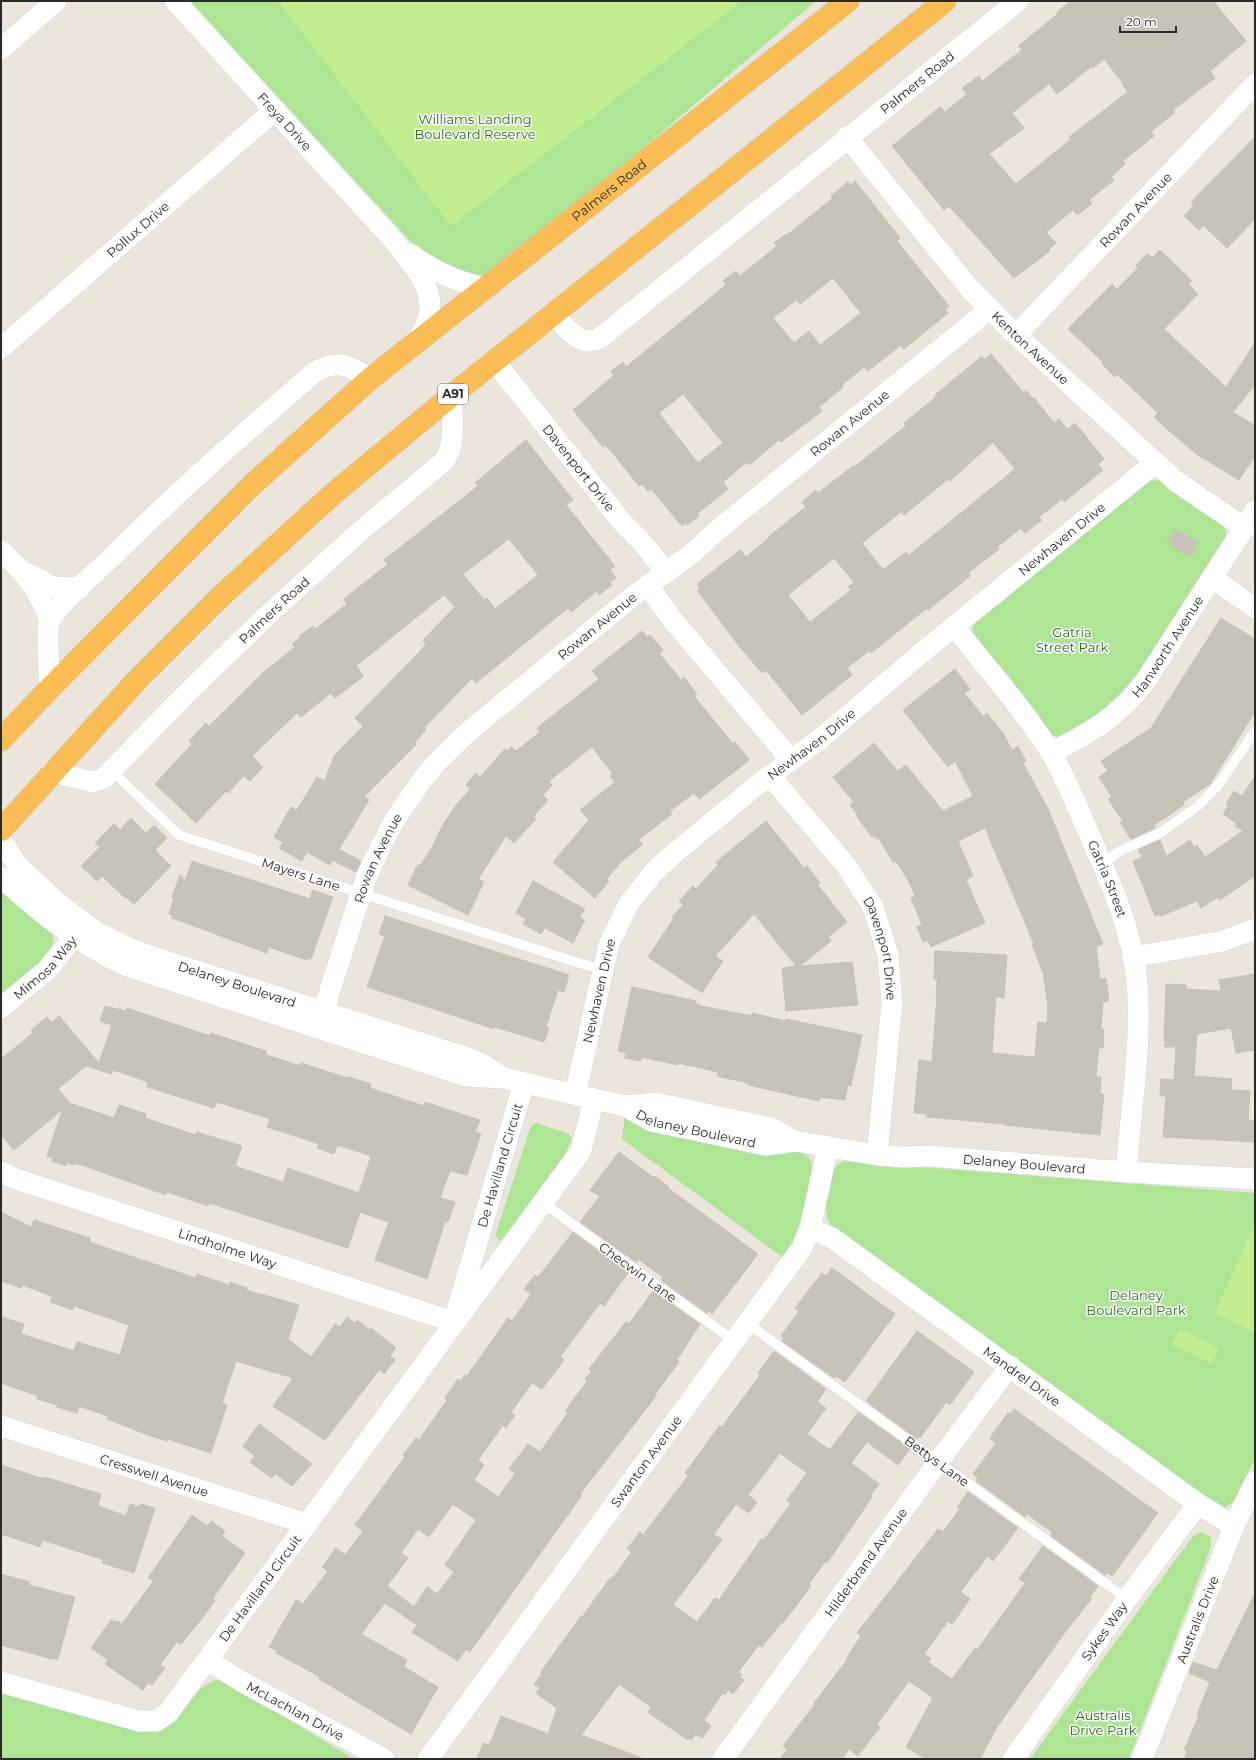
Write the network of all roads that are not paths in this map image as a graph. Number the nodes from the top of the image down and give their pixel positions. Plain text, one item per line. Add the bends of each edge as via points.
1 (56, 1) edge
2 (175, 1) edge
3 (848, 1) edge
4 (945, 1) edge
5 (1018, 1) edge
6 (1, 49) edge
7 (1255, 84) edge
8 (275, 110) junction
9 (847, 137) junction
10 (394, 241) junction
11 (485, 288) junction
12 (990, 309) junction
13 (553, 314) junction
14 (1016, 335) junction
15 (418, 342) junction
16 (1, 348) edge
17 (495, 362) junction
18 (370, 379) junction
19 (451, 396) junction
20 (1155, 463) junction
21 (1250, 519) edge
22 (1, 551) edge
23 (21, 570) junction
24 (666, 572) junction
25 (1212, 578) junction
26 (648, 585) junction
27 (80, 588) junction
28 (1255, 608) edge
29 (50, 622) junction
30 (954, 626) junction
31 (50, 688) junction
32 (1255, 731) edge
33 (1, 740) edge
34 (1051, 753) junction
35 (791, 760) junction
36 (112, 771) junction
37 (52, 772) junction
38 (770, 776) junction
39 (1, 830) edge
40 (1, 840) edge
41 (1102, 863) junction
42 (1, 877) edge
43 (361, 893) junction
44 (1255, 929) edge
45 (79, 930) junction
46 (1133, 957) junction
47 (602, 969) junction
48 (1, 1008) edge
49 (322, 1020) junction
50 (514, 1081) junction
51 (584, 1097) junction
52 (828, 1147) junction
53 (877, 1155) junction
54 (1, 1172) edge
55 (1126, 1172) junction
56 (1255, 1179) edge
57 (543, 1203) junction
58 (810, 1228) junction
59 (475, 1248) junction
60 (502, 1259) junction
61 (454, 1322) junction
62 (747, 1323) junction
63 (733, 1340) junction
64 (1010, 1366) junction
65 (1, 1426) edge
66 (938, 1462) junction
67 (1255, 1482) edge
68 (1198, 1504) junction
69 (307, 1524) junction
70 (1234, 1526) junction
71 (1127, 1599) junction
72 (208, 1660) junction
73 (1, 1682) edge
74 (384, 1759) edge
75 (428, 1759) edge
76 (723, 1759) edge
77 (1012, 1759) edge
78 (1142, 1759) edge

1 - 6 street
2 - 8 street, Freya Drive
3 - 11 highway, Palmers Road
4 - 13 highway, A91
5 - 9 street, Palmers Road
7 - 14 street, Rowan Avenue
8 - 10 street, Freya Drive
8 - 16 street, Pollux Drive
9 - 12 street, Kenton Avenue via 970,289
9 - 13 street, Palmers Road via 600,338 593,342 582,341
10 - 11 street, Freya Drive via 429,268 466,284
10 - 15 street, Freya Drive via 418,273 427,290 429,315
11 - 15 highway, Palmers Road
12 - 14 street, Kenton Avenue
12 - 24 street, Rowan Avenue via 715,532 694,552
13 - 17 highway, A91
14 - 20 street, Kenton Avenue
15 - 18 highway, Palmers Road
17 - 19 highway, A91
17 - 24 street, Davenport Drive via 622,522
18 - 27 street via 353,368 336,364 327,365 315,372 204,468
18 - 31 highway, Palmers Road via 252,485
19 - 36 street, Palmers Road via 452,434 449,451 443,462 271,612 152,728
19 - 37 highway, A91 via 334,493 219,598 138,679
20 - 21 street, Kenton Avenue via 1195,495
20 - 30 street, Newhaven Drive
21 - 25 street, Hanworth Avenue
22 - 23 street
23 - 27 street via 54,587
23 - 29 street via 36,589
24 - 26 street, Rowan Avenue
25 - 28 street
25 - 34 street, Hanworth Avenue via 1134,697 1103,724
26 - 35 street via 671,618
26 - 43 street, Rowan Avenue via 478,724 437,762 394,821 373,862
27 - 29 street
29 - 31 street
30 - 34 street, Gatria Street
30 - 35 street, Newhaven Drive via 820,739
31 - 33 highway, Palmers Road
32 - 41 lane via 1219,784 1198,806 1166,830 1120,851
34 - 41 street, Gatria Street via 1064,776
35 - 38 street, Newhaven Drive
36 - 37 street, Palmers Road via 104,778 93,782
36 - 43 lane, Mayers Lane via 179,835
37 - 39 highway, A91
38 - 47 street, Newhaven Drive via 671,856 642,886 618,924
38 - 53 street, Davenport Drive via 849,870 873,907 888,955 892,1003
40 - 45 street, Delaney Boulevard via 18,866 60,905
41 - 46 street, Gatria Street via 1122,914
42 - 45 street, Delaney Boulevard
43 - 47 lane, Mayers Lane
43 - 49 street, Rowan Avenue
44 - 46 street via 1223,941
45 - 48 street, Mimosa Way via 47,970
45 - 49 street, Delaney Boulevard via 92,949 127,966
46 - 55 street, Gatria Street via 1138,1002
47 - 51 street, Newhaven Drive
49 - 50 street, Delaney Boulevard via 466,1076
50 - 51 street, Delaney Boulevard
50 - 59 street, De Havilland Circuit
51 - 52 street, Delaney Boulevard via 625,1106 656,1103 771,1128 794,1141
51 - 57 street, De Havilland Circuit via 581,1151
52 - 53 street, Delaney Boulevard
52 - 58 street, Swanton Avenue
53 - 55 street, Delaney Boulevard via 930,1156
54 - 61 street, Lindholme Way
55 - 56 street, Delaney Boulevard
57 - 60 street, De Havilland Circuit
57 - 63 lane, Checwin Lane
58 - 62 street, Swanton Avenue via 802,1248
58 - 64 street, Mandrel Drive via 832,1238
59 - 60 street
59 - 61 street, De Havilland Circuit
60 - 61 street, De Havilland Circuit
61 - 69 street, De Havilland Circuit
62 - 63 street, Swanton Avenue
62 - 66 lane, Bettys Lane
63 - 75 street, Swanton Avenue
64 - 66 street, Hilderbrand Avenue
64 - 68 street, Mandrel Drive
65 - 69 street, Cresswell Avenue
66 - 71 lane, Bettys Lane
66 - 76 street, Hilderbrand Avenue
67 - 70 street, Australis Drive
68 - 70 street, Mandrel Drive
68 - 71 street, Sykes Way
69 - 72 street, De Havilland Circuit
70 - 78 street, Australis Drive
71 - 77 street, Sykes Way
72 - 73 street, De Havilland Circuit via 168,1713 150,1722
72 - 74 street, McLachlan Drive via 241,1681

